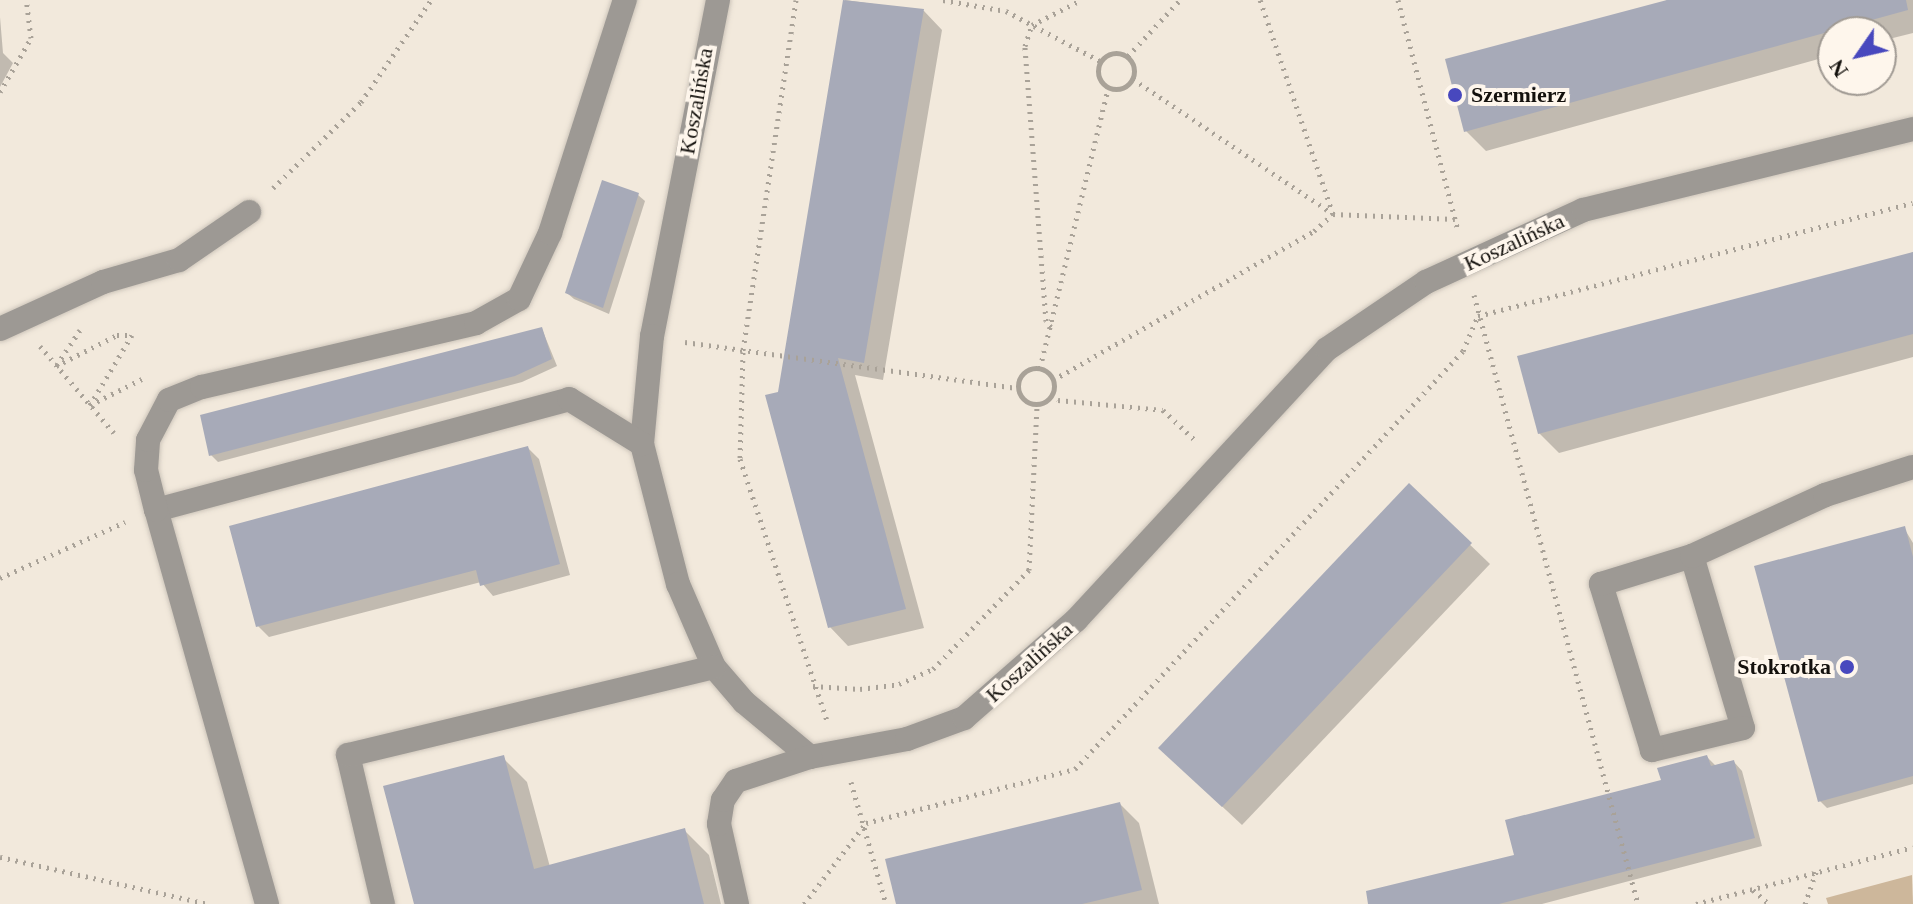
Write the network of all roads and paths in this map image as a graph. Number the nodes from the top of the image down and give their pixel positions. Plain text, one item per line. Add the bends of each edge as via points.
1 (26, 0) edge
2 (431, 0) edge
3 (625, 0) edge
4 (718, 0) edge
5 (796, 0) edge
6 (943, 0) edge
7 (1081, 0) edge
8 (1180, 0) edge
9 (1260, 0) edge
10 (1398, 0) edge
11 (1032, 25) junction
12 (1128, 56) junction
13 (1100, 61) junction
14 (1133, 79) junction
15 (1108, 88) junction
16 (1, 89) edge
17 (1913, 129) edge
18 (1913, 203) edge
19 (249, 212) joint
20 (1333, 214) junction
21 (1455, 219) junction
22 (1468, 263) junction
23 (1478, 316) junction
24 (85, 322) dead end
25 (10, 326) edge
26 (1051, 327) junction
27 (652, 336) junction
28 (743, 352) junction
29 (56, 366) junction
30 (1040, 368) junction
31 (146, 377) dead end
32 (1053, 380) junction
33 (1017, 388) junction
34 (1052, 394) junction
35 (90, 405) junction
36 (1037, 405) junction
37 (1179, 426) dead end
38 (642, 444) junction
39 (1913, 467) edge
40 (146, 470) junction
41 (156, 510) junction
42 (1692, 556) junction
43 (0, 578) edge
44 (714, 667) junction
45 (813, 686) junction
46 (841, 754) junction
47 (810, 757) junction
48 (866, 823) junction
49 (1913, 847) edge
50 (0, 857) edge
51 (1816, 872) junction
52 (1752, 889) junction
53 (208, 904) edge
54 (267, 904) edge
55 (383, 904) edge
56 (737, 904) edge
57 (804, 904) edge
58 (886, 904) edge
59 (1638, 904) edge
60 (1696, 904) edge
61 (1769, 904) edge
62 (1805, 904) edge

1 - 16 path via 31,38
2 - 19 path via 361,102
3 - 40 street via 550,233 519,299 476,323 202,387 169,400 148,440
4 - 27 street, Koszalińska
5 - 28 path
6 - 11 path via 1006,11
7 - 11 path
8 - 12 path
9 - 20 path
10 - 21 path
11 - 13 path
11 - 26 path via 1025,46 1046,321
12 - 13 path via 1113,52
12 - 14 path
13 - 15 path via 1098,71
14 - 15 path via 1127,86
14 - 20 path
15 - 26 path
17 - 22 street, Koszalińska via 1583,210
18 - 23 path
19 - 25 street via 179,260 103,282
20 - 21 path
20 - 32 path via 1314,231
21 - 22 path
22 - 23 path
22 - 46 street, Koszalińska via 1426,282 1327,349 1076,620 976,709 907,739
23 - 48 path via 1463,351 1075,769
23 - 59 path
24 - 29 path
25 - 29 path
26 - 30 path
27 - 28 path
27 - 38 street, Koszalińska
28 - 33 path
28 - 45 path via 740,459
29 - 35 path
29 - 35 path via 117,335 132,335
30 - 32 path
30 - 33 path via 1024,372
31 - 35 path
32 - 34 path
33 - 36 path via 1028,403
34 - 36 path
34 - 37 path via 1058,400 1163,410
35 - 40 path
36 - 45 path via 1029,570 933,669 899,684 860,689
38 - 41 street via 569,399
38 - 44 street, Koszalińska via 678,584
39 - 42 street via 1825,495
40 - 41 street
41 - 43 path
41 - 54 street
42 - 42 street via 1601,584 1652,750 1743,728
44 - 47 street, Koszalińska via 744,702
44 - 55 street via 348,755
45 - 46 path
46 - 47 street, Koszalińska
46 - 48 path
47 - 56 street via 736,781 723,800 719,824
48 - 57 path
48 - 58 path
49 - 51 path
50 - 53 path
51 - 52 path
51 - 62 path
52 - 60 path
52 - 61 path

